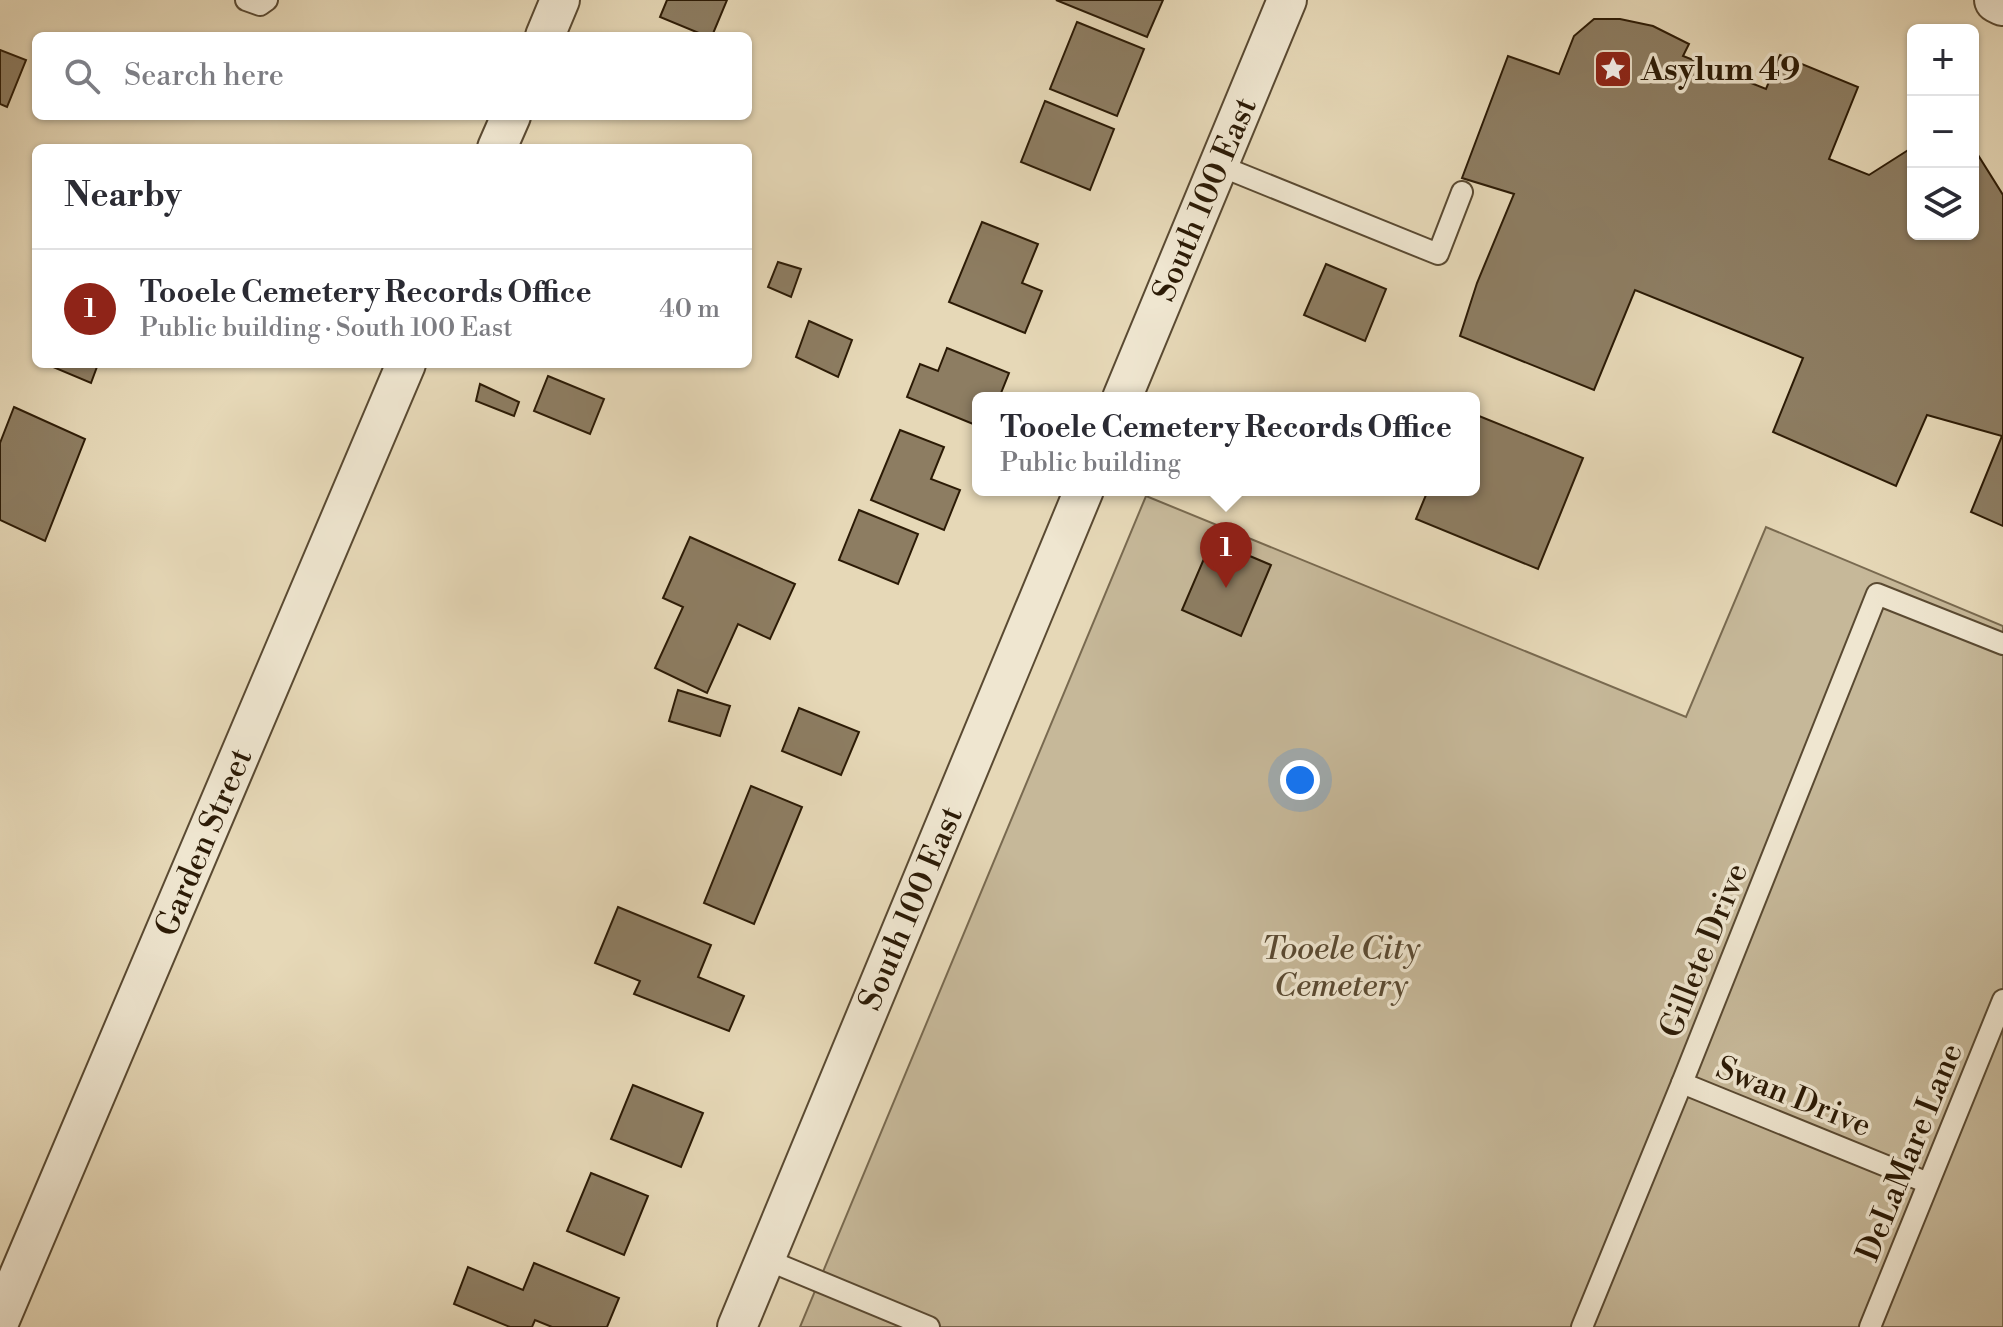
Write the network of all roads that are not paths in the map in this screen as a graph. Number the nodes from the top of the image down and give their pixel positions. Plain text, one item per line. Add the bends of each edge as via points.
1 (246, 0) edge
2 (267, 0) edge
3 (560, 0) edge
4 (1287, 0) edge
5 (1997, 0) edge
6 (2003, 3) edge
7 (547, 32) edge
8 (509, 120) edge
9 (499, 144) edge
10 (1218, 165) junction
11 (1462, 192) dead end
12 (404, 368) edge
13 (1124, 392) edge
14 (1082, 496) edge
15 (2003, 644) edge
16 (2003, 1000) edge
17 (1682, 1083) junction
18 (1928, 1183) junction
19 (765, 1259) junction
20 (0, 1320) edge
21 (737, 1327) edge
22 (929, 1327) edge
23 (1582, 1327) edge
24 (1870, 1327) edge

1 - 2 lane via 260,5
3 - 7 street
4 - 10 street, South 100 East
5 - 6 street
8 - 9 street
10 - 11 lane via 1438,254
10 - 13 street, South 100 East
12 - 20 street, Garden Street
14 - 19 street, South 100 East
15 - 17 lane, Gillete Drive via 1877,594
16 - 18 lane, DeLaMare Lane
17 - 18 lane, Swan Drive
17 - 23 lane, Gillete Drive
18 - 24 lane, DeLaMare Lane
19 - 21 street, South 100 East
19 - 22 lane

